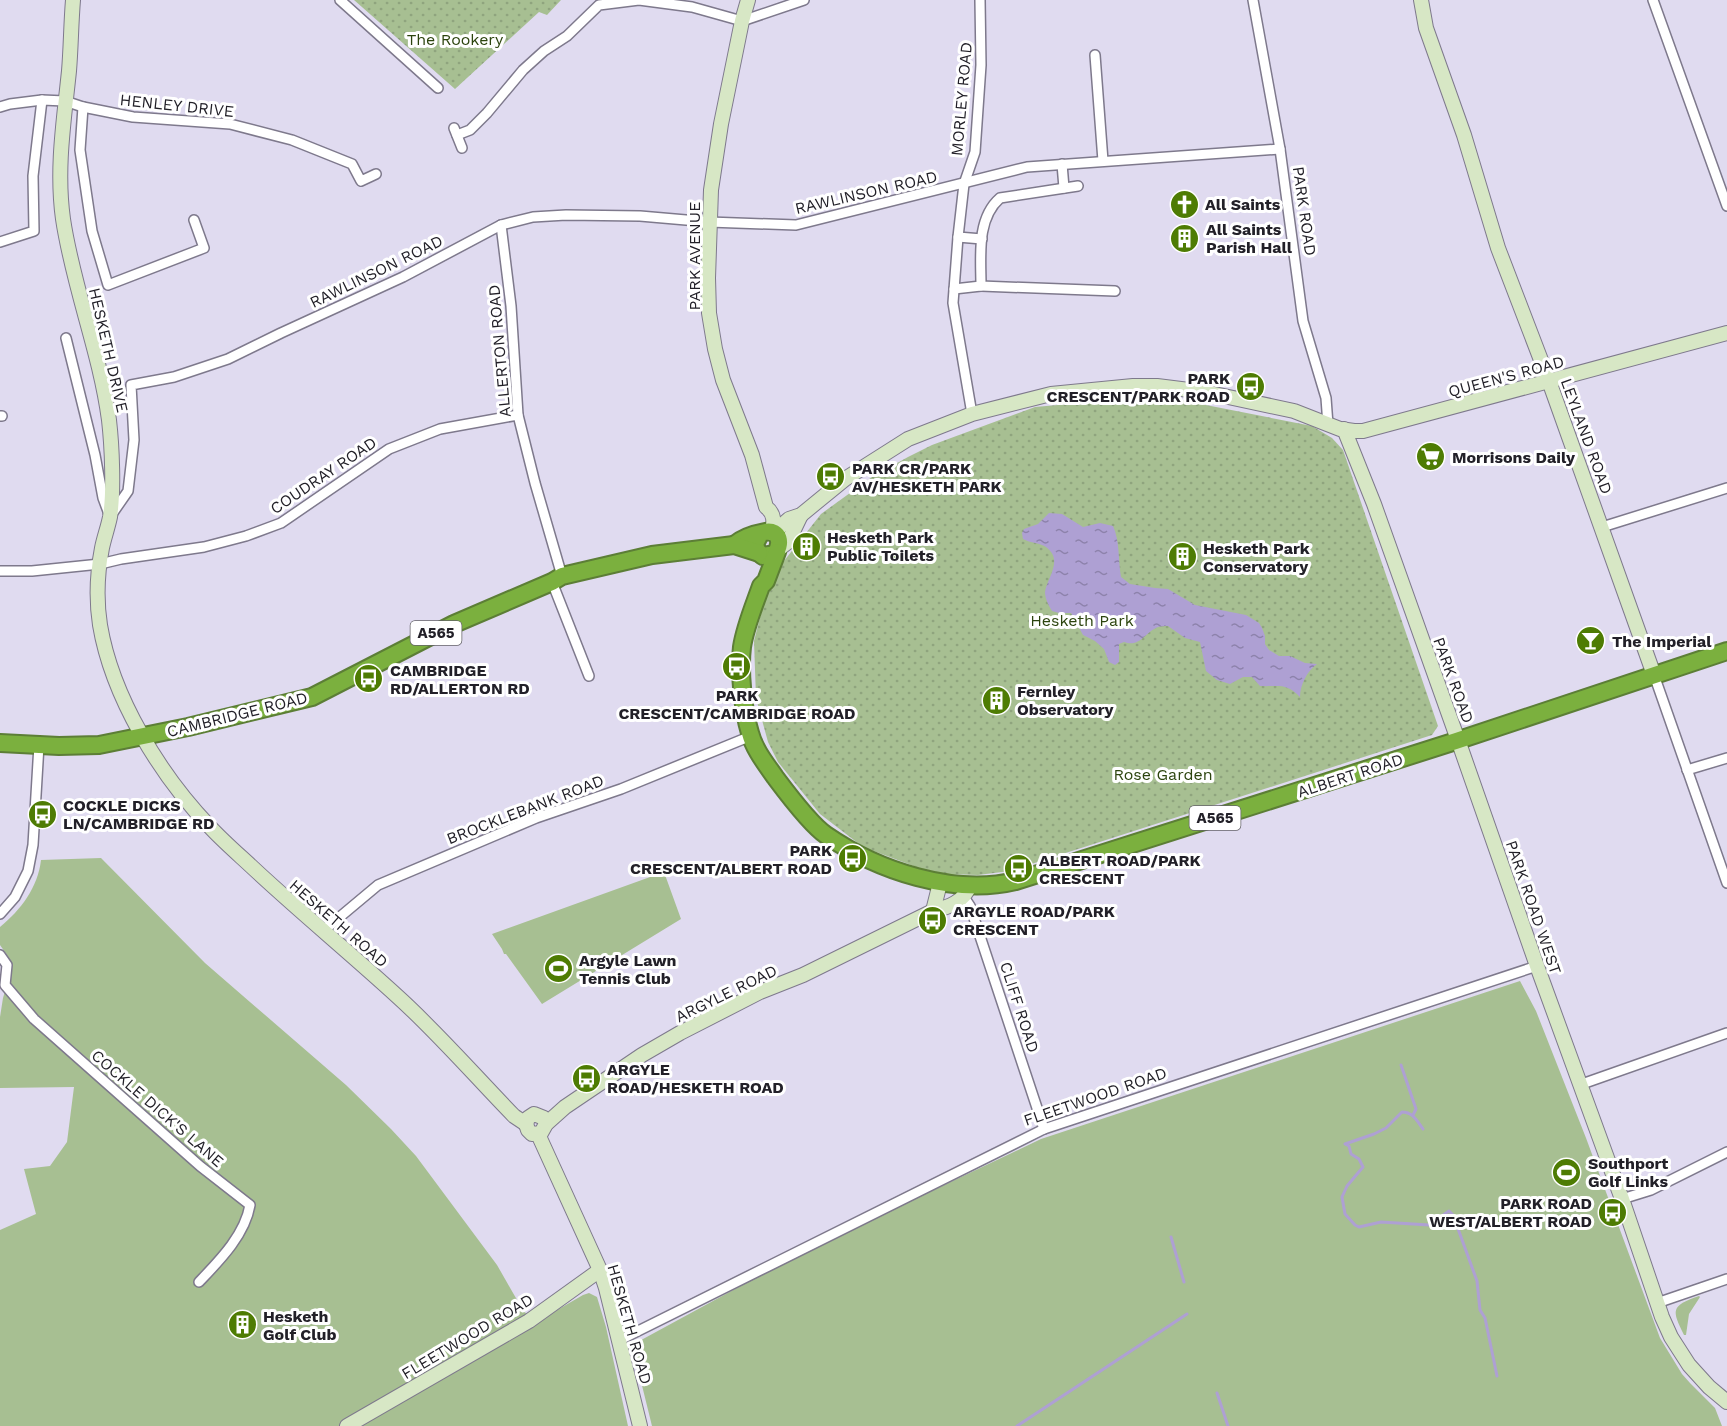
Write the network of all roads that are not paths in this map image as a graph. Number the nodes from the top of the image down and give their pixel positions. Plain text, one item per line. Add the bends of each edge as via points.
1 (74, 0) edge
2 (340, 0) edge
3 (748, 0) edge
4 (804, 0) edge
5 (980, 0) edge
6 (1253, 0) edge
7 (1421, 0) edge
8 (1653, 0) edge
9 (742, 21) junction
10 (1095, 55) dead end
11 (438, 88) dead end
12 (42, 100) junction
13 (65, 101) junction
14 (0, 107) edge
15 (83, 107) junction
16 (462, 148) dead end
17 (1280, 148) junction
18 (1103, 161) junction
19 (1062, 164) junction
20 (376, 174) dead end
21 (964, 184) junction
22 (1078, 186) dead end
23 (1064, 188) junction
24 (1727, 206) edge
25 (194, 220) dead end
26 (709, 222) junction
27 (501, 225) junction
28 (958, 237) junction
29 (982, 239) junction
30 (0, 242) edge
31 (981, 286) junction
32 (954, 289) junction
33 (1115, 291) dead end
34 (1727, 333) edge
35 (66, 338) dead end
36 (1549, 381) junction
37 (972, 414) junction
38 (518, 415) junction
39 (1328, 425) junction
40 (1344, 429) junction
41 (1727, 488) edge
42 (110, 517) junction
43 (1602, 527) junction
44 (767, 543) junction
45 (99, 564) junction
46 (0, 572) edge
47 (557, 579) junction
48 (1727, 651) edge
49 (1654, 675) junction
50 (589, 676) dead end
51 (751, 736) junction
52 (143, 737) junction
53 (1458, 740) junction
54 (0, 743) edge
55 (39, 745) junction
56 (1727, 758) edge
57 (1687, 771) junction
58 (940, 883) junction
59 (1727, 883) edge
60 (967, 891) junction
61 (933, 911) junction
62 (0, 914) edge
63 (323, 931) junction
64 (0, 955) edge
65 (1538, 966) junction
66 (1727, 1033) edge
67 (1582, 1084) junction
68 (542, 1129) junction
69 (1044, 1129) junction
70 (1727, 1152) edge
71 (1622, 1199) junction
72 (600, 1270) junction
73 (1727, 1279) edge
74 (199, 1282) dead end
75 (1657, 1303) junction
76 (620, 1340) junction
77 (1723, 1399) edge
78 (1727, 1416) edge
79 (347, 1426) edge
80 (640, 1426) edge

1 - 13 street, HESKETH DRIVE
2 - 11 street
3 - 9 street, PARK AVENUE
4 - 9 street
5 - 21 street, MORLEY ROAD via 981,65 975,152
6 - 17 street, PARK ROAD
7 - 36 street, LEYLAND ROAD via 1426,28 1498,248
8 - 24 street
9 - 16 street via 692,7 639,0 599,5 567,36 522,70 470,130 456,132
9 - 26 street, PARK AVENUE via 721,124
10 - 18 street
12 - 13 street, HENLEY DRIVE
12 - 14 street, HENLEY DRIVE
12 - 30 street via 33,176 34,231
13 - 15 street, HENLEY DRIVE
13 - 42 street, HESKETH DRIVE via 60,192 72,267 101,373 109,422
15 - 20 street, HENLEY DRIVE via 133,117 230,124 292,140 352,164 361,181
15 - 25 street via 80,150 92,231 108,285 204,248
17 - 18 street, RAWLINSON ROAD
17 - 39 street, PARK ROAD via 1303,321 1326,398
18 - 19 street, RAWLINSON ROAD
19 - 21 street, RAWLINSON ROAD via 1028,167
19 - 23 street
21 - 26 street, RAWLINSON ROAD via 796,225
21 - 28 street, MORLEY ROAD
22 - 23 street
23 - 29 street via 1000,198 986,217
26 - 27 street, RAWLINSON ROAD via 640,216 566,216 533,217
26 - 44 street, PARK AVENUE via 709,313 715,349 766,507
27 - 38 street, ALLERTON ROAD
27 - 42 street, RAWLINSON ROAD via 403,278 228,359 174,377 131,385 134,440 128,491
28 - 29 street
28 - 32 street, MORLEY ROAD
29 - 31 street
31 - 32 street
31 - 33 street
32 - 37 street, MORLEY ROAD
34 - 36 street, QUEEN'S ROAD
35 - 42 street
36 - 40 street, QUEEN'S ROAD via 1374,429
36 - 43 street, LEYLAND ROAD
37 - 39 street, QUEEN'S ROAD via 1051,394 1157,386 1294,411
37 - 44 street, QUEEN'S ROAD via 908,439 844,479 801,515 789,519
38 - 45 street, COUDRAY ROAD via 440,429 389,449 281,523 246,536
38 - 47 street, ALLERTON ROAD
39 - 40 street, QUEEN'S ROAD
40 - 53 street, PARK ROAD
41 - 43 street
42 - 45 street, HESKETH DRIVE
43 - 49 street, LEYLAND ROAD
44 - 47 highway, CAMBRIDGE ROAD / A565 via 652,555
44 - 51 highway, A565 via 766,581 761,586 742,648 745,713
45 - 46 street, COUDRAY ROAD
45 - 52 street, HESKETH DRIVE via 97,603 105,650
47 - 50 street, ALLERTON ROAD
47 - 52 highway, CAMBRIDGE ROAD / A565 via 454,624 312,697
48 - 49 highway, ALBERT ROAD / A565
49 - 53 highway, ALBERT ROAD / A565
49 - 57 street, LEYLAND ROAD
51 - 58 highway, A565 via 780,783 825,834 902,873
51 - 63 street, BROCKLEBANK ROAD via 621,789 536,818 378,885
52 - 55 highway, CAMBRIDGE ROAD / A565 via 99,745
52 - 63 street, HESKETH ROAD via 211,828
53 - 60 highway, ALBERT ROAD / A565 via 1016,881
53 - 65 street, PARK ROAD WEST
54 - 55 highway, CAMBRIDGE ROAD / A565
55 - 62 street via 28,871 15,897
56 - 57 street
57 - 59 street, LEYLAND ROAD
58 - 60 highway, A565
58 - 61 street
60 - 61 street, ARGYLE ROAD via 947,908
60 - 69 street, CLIFF ROAD
61 - 68 street, ARGYLE ROAD via 680,1033 565,1107
63 - 68 street, HESKETH ROAD via 440,1036 530,1132
64 - 74 street, COCKLE DICK'S LANE via 7,965 5,984 34,1019 200,1166 250,1205 248,1216 226,1254
65 - 67 street, PARK ROAD WEST
65 - 69 street, FLEETWOOD ROAD
66 - 67 street
67 - 71 street, PARK ROAD WEST
68 - 72 street, HESKETH ROAD
69 - 76 street, FLEETWOOD ROAD
70 - 71 street via 1651,1190
71 - 75 street, PARK ROAD WEST
72 - 76 street, HESKETH ROAD
72 - 79 street, FLEETWOOD ROAD via 529,1321
73 - 75 street
75 - 77 street, PARK ROAD WEST via 1679,1351
76 - 80 street, HESKETH ROAD
77 - 78 street

